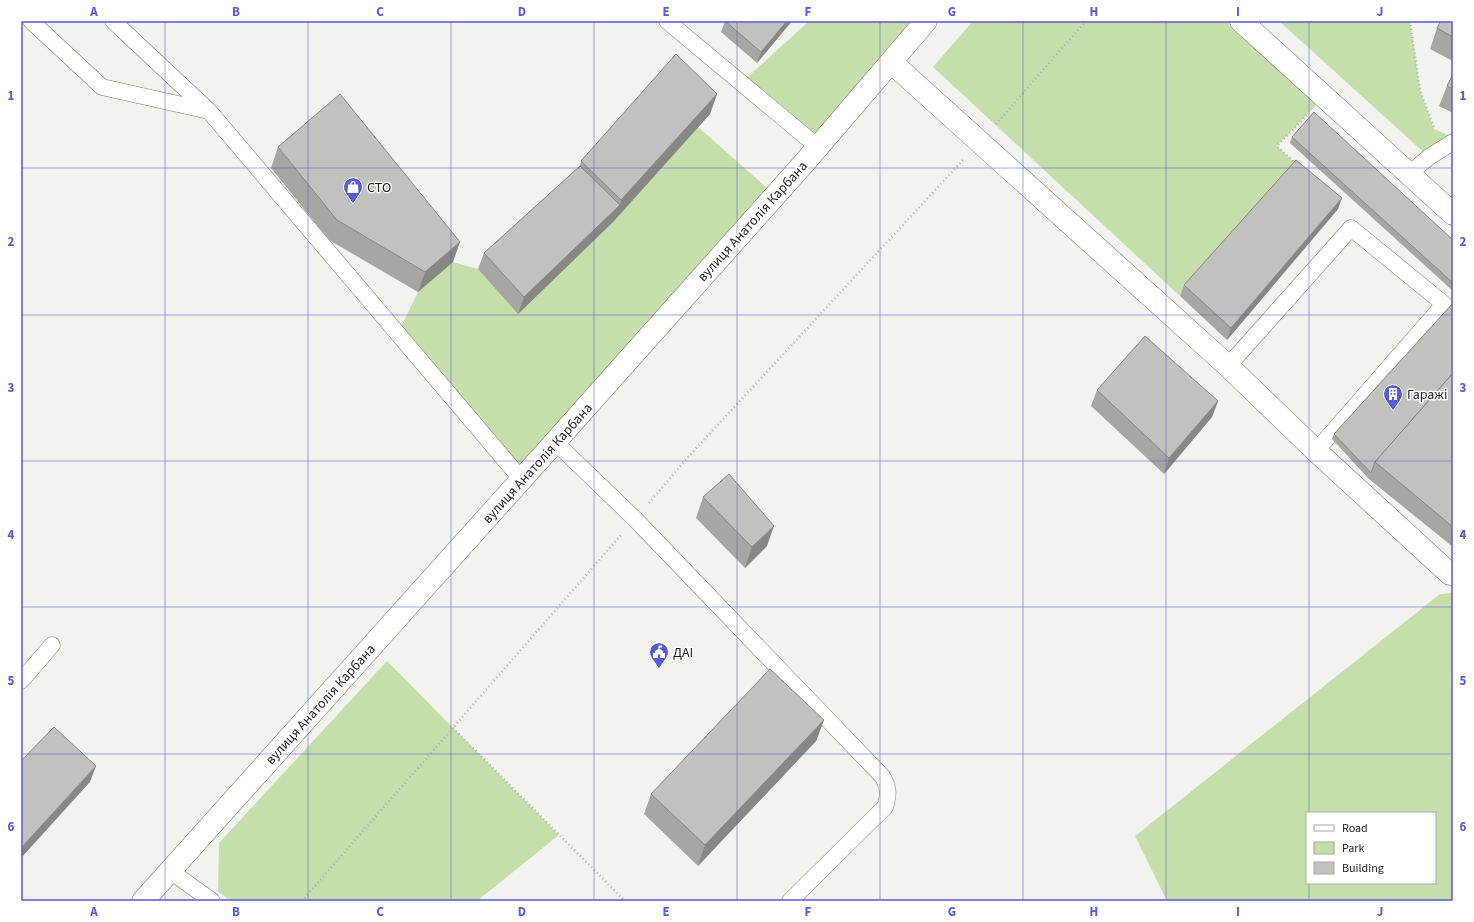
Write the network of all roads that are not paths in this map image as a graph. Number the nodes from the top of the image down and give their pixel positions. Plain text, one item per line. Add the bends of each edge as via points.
1 (32, 21) edge
2 (113, 21) edge
3 (667, 21) edge
4 (926, 21) edge
5 (1241, 21) edge
6 (891, 62) junction
7 (209, 110) junction
8 (1453, 142) edge
9 (818, 147) junction
10 (1409, 174) junction
11 (1453, 214) edge
12 (1228, 366) junction
13 (556, 442) junction
14 (1316, 451) junction
15 (522, 480) junction
16 (1450, 574) dead end
17 (52, 645) dead end
18 (21, 681) edge
19 (169, 870) junction
20 (142, 901) edge
21 (212, 901) edge
22 (790, 901) edge

1 - 7 lane via 102,87
2 - 7 lane
3 - 9 lane
4 - 6 street, вулиця Анатолія Карбана
5 - 10 street
6 - 9 street, вулиця Анатолія Карбана
6 - 12 street
7 - 15 lane
8 - 10 lane
9 - 13 street, вулиця Анатолія Карбана
10 - 11 street
12 - 14 street
12 - 14 lane via 1351,228 1444,304
13 - 15 street, вулиця Анатолія Карбана
13 - 22 lane via 635,519 888,785 889,796 885,807
14 - 16 street
15 - 19 street, вулиця Анатолія Карбана
17 - 18 lane
19 - 20 street, вулиця Анатолія Карбана
19 - 21 lane

